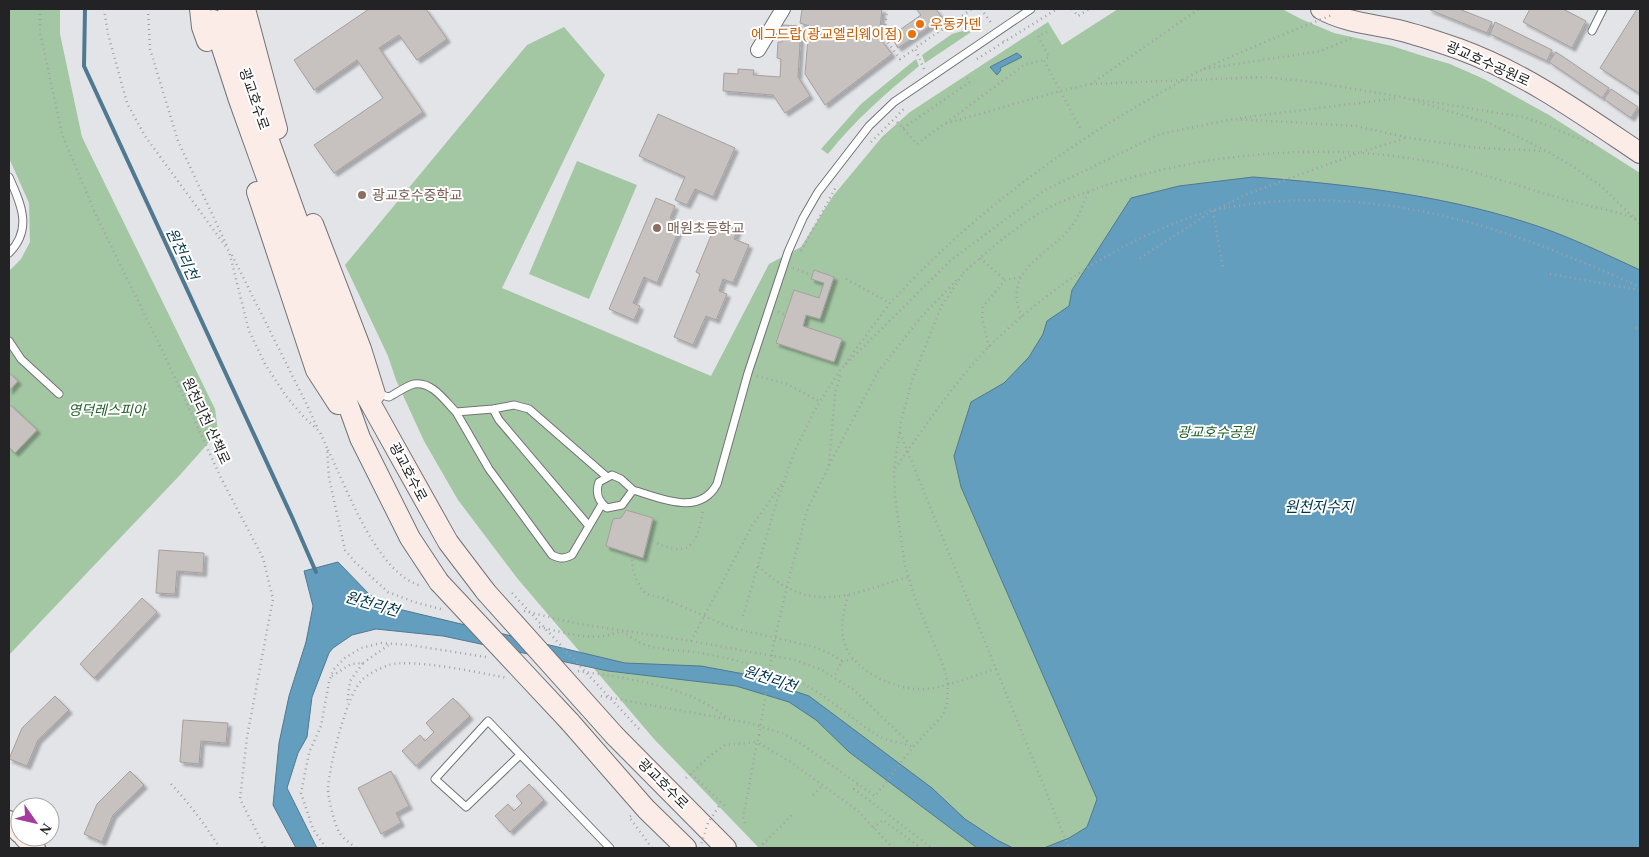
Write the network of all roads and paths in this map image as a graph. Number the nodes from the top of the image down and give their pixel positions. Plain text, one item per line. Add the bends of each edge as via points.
1 (40, 9) edge
2 (104, 9) edge
3 (148, 9) edge
4 (782, 9) edge
5 (887, 9) edge
6 (972, 9) edge
7 (981, 9) edge
8 (1031, 9) edge
9 (1072, 9) edge
10 (1089, 9) edge
11 (1199, 9) edge
12 (1604, 9) edge
13 (1326, 12) edge
14 (221, 13) edge
15 (992, 23) dead end
16 (1592, 31) dead end
17 (1047, 32) dead end
18 (1004, 42) dead end
19 (1342, 43) dead end
20 (915, 48) junction
21 (758, 50) dead end
22 (1044, 60) junction
23 (970, 63) dead end
24 (924, 69) dead end
25 (1204, 69) junction
26 (965, 74) dead end
27 (1091, 84) junction
28 (1060, 91) junction
29 (1402, 97) junction
30 (911, 102) dead end
31 (1234, 119) junction
32 (897, 122) dead end
33 (944, 124) junction
34 (903, 129) junction
35 (1081, 130) dead end
36 (1409, 138) junction
37 (869, 143) dead end
38 (1597, 144) dead end
39 (1637, 149) edge
40 (1547, 151) junction
41 (1359, 153) junction
42 (9, 177) edge
43 (840, 179) dead end
44 (1088, 192) junction
45 (1213, 211) junction
46 (1634, 217) junction
47 (1640, 222) edge
48 (230, 251) junction
49 (9, 253) edge
50 (798, 256) dead end
51 (980, 258) junction
52 (1140, 258) dead end
53 (793, 268) dead end
54 (1223, 268) dead end
55 (964, 272) junction
56 (1550, 274) dead end
57 (812, 275) dead end
58 (1022, 277) junction
59 (846, 279) dead end
60 (1005, 280) junction
61 (1640, 288) edge
62 (890, 303) junction
63 (778, 313) dead end
64 (785, 315) dead end
65 (1022, 317) junction
66 (9, 341) edge
67 (989, 347) junction
68 (842, 369) junction
69 (748, 373) junction
70 (374, 392) junction
71 (59, 394) dead end
72 (819, 402) junction
73 (492, 409) junction
74 (456, 412) junction
75 (386, 429) junction
76 (320, 432) junction
77 (899, 432) junction
78 (327, 448) junction
79 (908, 451) junction
80 (829, 465) junction
81 (894, 469) junction
82 (607, 477) junction
83 (785, 478) junction
84 (633, 490) junction
85 (602, 504) junction
86 (703, 512) dead end
87 (589, 526) junction
88 (758, 566) junction
89 (908, 576) junction
90 (431, 584) junction
91 (512, 593) dead end
92 (848, 595) junction
93 (517, 609) dead end
94 (446, 610) dead end
95 (743, 616) dead end
96 (703, 617) junction
97 (534, 626) dead end
98 (621, 631) junction
99 (691, 640) junction
100 (390, 643) junction
101 (492, 658) dead end
102 (854, 659) junction
103 (842, 661) junction
104 (363, 663) junction
105 (570, 669) dead end
106 (996, 669) junction
107 (330, 677) junction
108 (834, 677) junction
109 (948, 683) junction
110 (347, 706) dead end
111 (729, 720) dead end
112 (639, 729) dead end
113 (757, 742) junction
114 (913, 747) junction
115 (520, 755) junction
116 (691, 774) junction
117 (686, 778) dead end
118 (170, 784) dead end
119 (823, 785) junction
120 (858, 785) dead end
121 (880, 790) dead end
122 (813, 795) dead end
123 (721, 802) junction
124 (725, 806) dead end
125 (646, 809) junction
126 (794, 813) dead end
127 (745, 824) dead end
128 (873, 828) junction
129 (220, 848) edge
130 (265, 848) edge
131 (326, 848) edge
132 (610, 848) edge
133 (671, 848) edge
134 (686, 848) edge
135 (700, 848) edge
136 (726, 848) edge
137 (767, 848) edge
138 (893, 848) edge
139 (920, 848) edge
140 (932, 848) edge
141 (1069, 848) edge

1 - 130 path, 원천리천 산책로 via 40,32 62,134 95,213 221,478 263,558 273,599 247,737 240,799
2 - 48 path via 127,103 145,136
3 - 48 path via 150,49 178,141
4 - 21 street
5 - 20 path via 884,37 900,59
6 - 20 path
7 - 15 path
8 - 69 lane via 894,102 869,126 831,174 803,218 788,252
9 - 10 path via 1078,16
11 - 27 path
12 - 16 lane
13 - 25 path, bridge
13 - 39 main road, 광교호수공원로 via 1462,50 1527,80
14 - 70 main road via 277,131 361,348
14 - 75 main road, 광교호수로 via 344,356
14 - 90 main road, 광교호수로 via 202,27 316,370 360,438
17 - 22 path via 1038,36 1049,57
18 - 23 path
19 - 25 path via 1321,51
20 - 24 path
22 - 28 path
22 - 33 path via 1024,65
25 - 62 path, bridge via 1115,119 1020,184 941,251
26 - 34 path via 970,82
27 - 28 path
27 - 29 path via 1265,77
28 - 33 path
28 - 35 path
29 - 31 path
29 - 38 path via 1523,117
29 - 40 path via 1488,123
30 - 37 path
31 - 36 path via 1356,126
31 - 68 path via 1160,134 1045,190 951,260
32 - 34 path
33 - 34 path via 917,144
36 - 40 path via 1478,148
36 - 41 path
40 - 46 path via 1601,186
41 - 44 path via 1243,156 1141,174
41 - 45 path via 1247,194
41 - 46 path via 1421,160 1456,168
42 - 49 lane via 20,202 22,233 18,244
43 - 50 path
44 - 51 path via 1054,205 1020,226
44 - 58 path via 1072,226 1029,265
45 - 52 path
45 - 54 path
45 - 61 path via 1314,200 1396,206 1475,224 1535,244
45 - 65 path via 1119,248
46 - 47 path
48 - 76 path
48 - 76 path via 249,331 265,364 297,409
51 - 55 path
51 - 60 path
53 - 57 path
55 - 77 path via 941,307 912,380
55 - 80 path via 889,356
56 - 61 path
58 - 60 path
58 - 65 path via 1015,298
59 - 62 path
60 - 67 path via 981,311
62 - 68 path
63 - 64 path
65 - 67 path
66 - 71 lane via 21,358
67 - 79 path
68 - 72 path
68 - 80 path via 835,393
69 - 72 path via 787,384
69 - 84 lane via 713,491 688,504
70 - 74 lane via 389,397 414,384 422,384 440,395
70 - 75 main road
72 - 83 path
73 - 74 lane
73 - 82 lane via 514,406 528,409
73 - 87 lane
74 - 87 lane via 489,469 552,555 566,559 572,555
75 - 136 main road, 광교호수로, bridge via 448,542 486,592 615,736
76 - 78 path
77 - 79 path
77 - 81 path
78 - 90 path via 372,542 414,584
78 - 94 path via 329,478 345,550 388,592
79 - 81 path
79 - 106 path
80 - 113 path, bridge via 808,508 790,574 774,642
81 - 89 path via 899,531
82 - 84 lane via 612,475 621,479
82 - 85 lane via 597,489
83 - 88 path
83 - 96 path via 752,526
84 - 85 lane via 622,505 607,508
85 - 87 lane
86 - 96 path via 693,543 684,549 675,550 652,541 647,562 632,558 637,581 649,595 663,598
88 - 92 path via 778,583 811,597
88 - 95 path
89 - 92 path
89 - 109 path via 944,664
90 - 125 main road, 광교호수로, bridge via 570,722
91 - 112 path, bridge
92 - 102 path via 842,634
93 - 98 path
96 - 99 path
96 - 103 path via 729,627 814,647
97 - 98 path via 592,638
98 - 99 path
98 - 114 path via 642,644 754,665 798,681 878,735
99 - 108 path via 795,660
100 - 101 path
100 - 104 path
100 - 107 path via 361,648 345,658
102 - 103 path
102 - 109 path via 870,673 894,684 918,689
103 - 108 path
104 - 107 path via 351,664
104 - 110 path via 350,682
105 - 111 path via 654,684 717,709
106 - 109 path
106 - 141 path
107 - 131 path via 321,726 309,753 301,793 313,829
108 - 114 path via 854,690
109 - 114 path via 943,714
113 - 116 path via 725,745
113 - 119 path
113 - 127 path via 743,819
114 - 121 path
115 - 115 lane via 488,721 435,779 466,807
115 - 132 lane
116 - 117 path
116 - 123 path
118 - 129 path via 206,825
119 - 122 path
119 - 128 path via 857,810
120 - 140 path via 854,789
123 - 124 path, bridge
123 - 135 path, bridge via 708,822
125 - 133 main road
125 - 134 main road, 광교호수로
126 - 137 path via 763,844
128 - 138 path
128 - 139 path via 883,820

